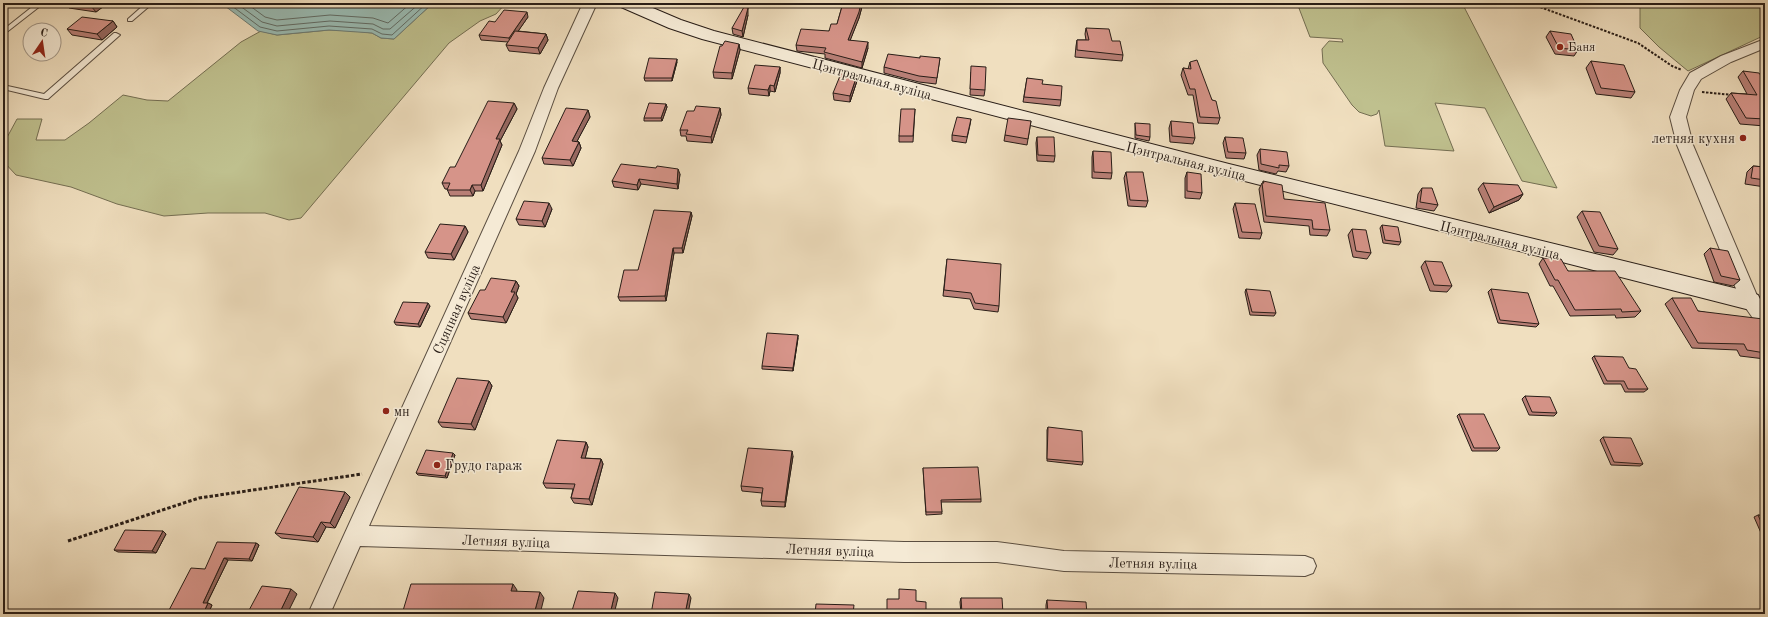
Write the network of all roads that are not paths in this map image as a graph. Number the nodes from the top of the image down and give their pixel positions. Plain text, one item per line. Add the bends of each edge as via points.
1 (41, 3) edge
2 (150, 3) edge
3 (590, 3) edge
4 (627, 3) edge
5 (130, 20) dead end
6 (3, 33) edge
7 (116, 34) dead end
8 (1765, 43) edge
9 (3, 87) edge
10 (1758, 301) edge
11 (1765, 322) edge
12 (355, 536) junction
13 (1305, 566) dead end
14 (319, 614) edge

1 - 6 lane
2 - 5 lane
3 - 12 street, Сцяпная вуліца via 551,88 527,151
4 - 10 street, Цэнтральная вуліца via 675,24 792,58 1529,247
7 - 9 lane via 45,97
8 - 10 street via 1726,58 1695,76 1687,90 1678,117 1685,145
10 - 11 street
12 - 13 street, Летняя вуліца via 904,552 997,552 1064,561
12 - 14 street, Сцяпная вуліца

